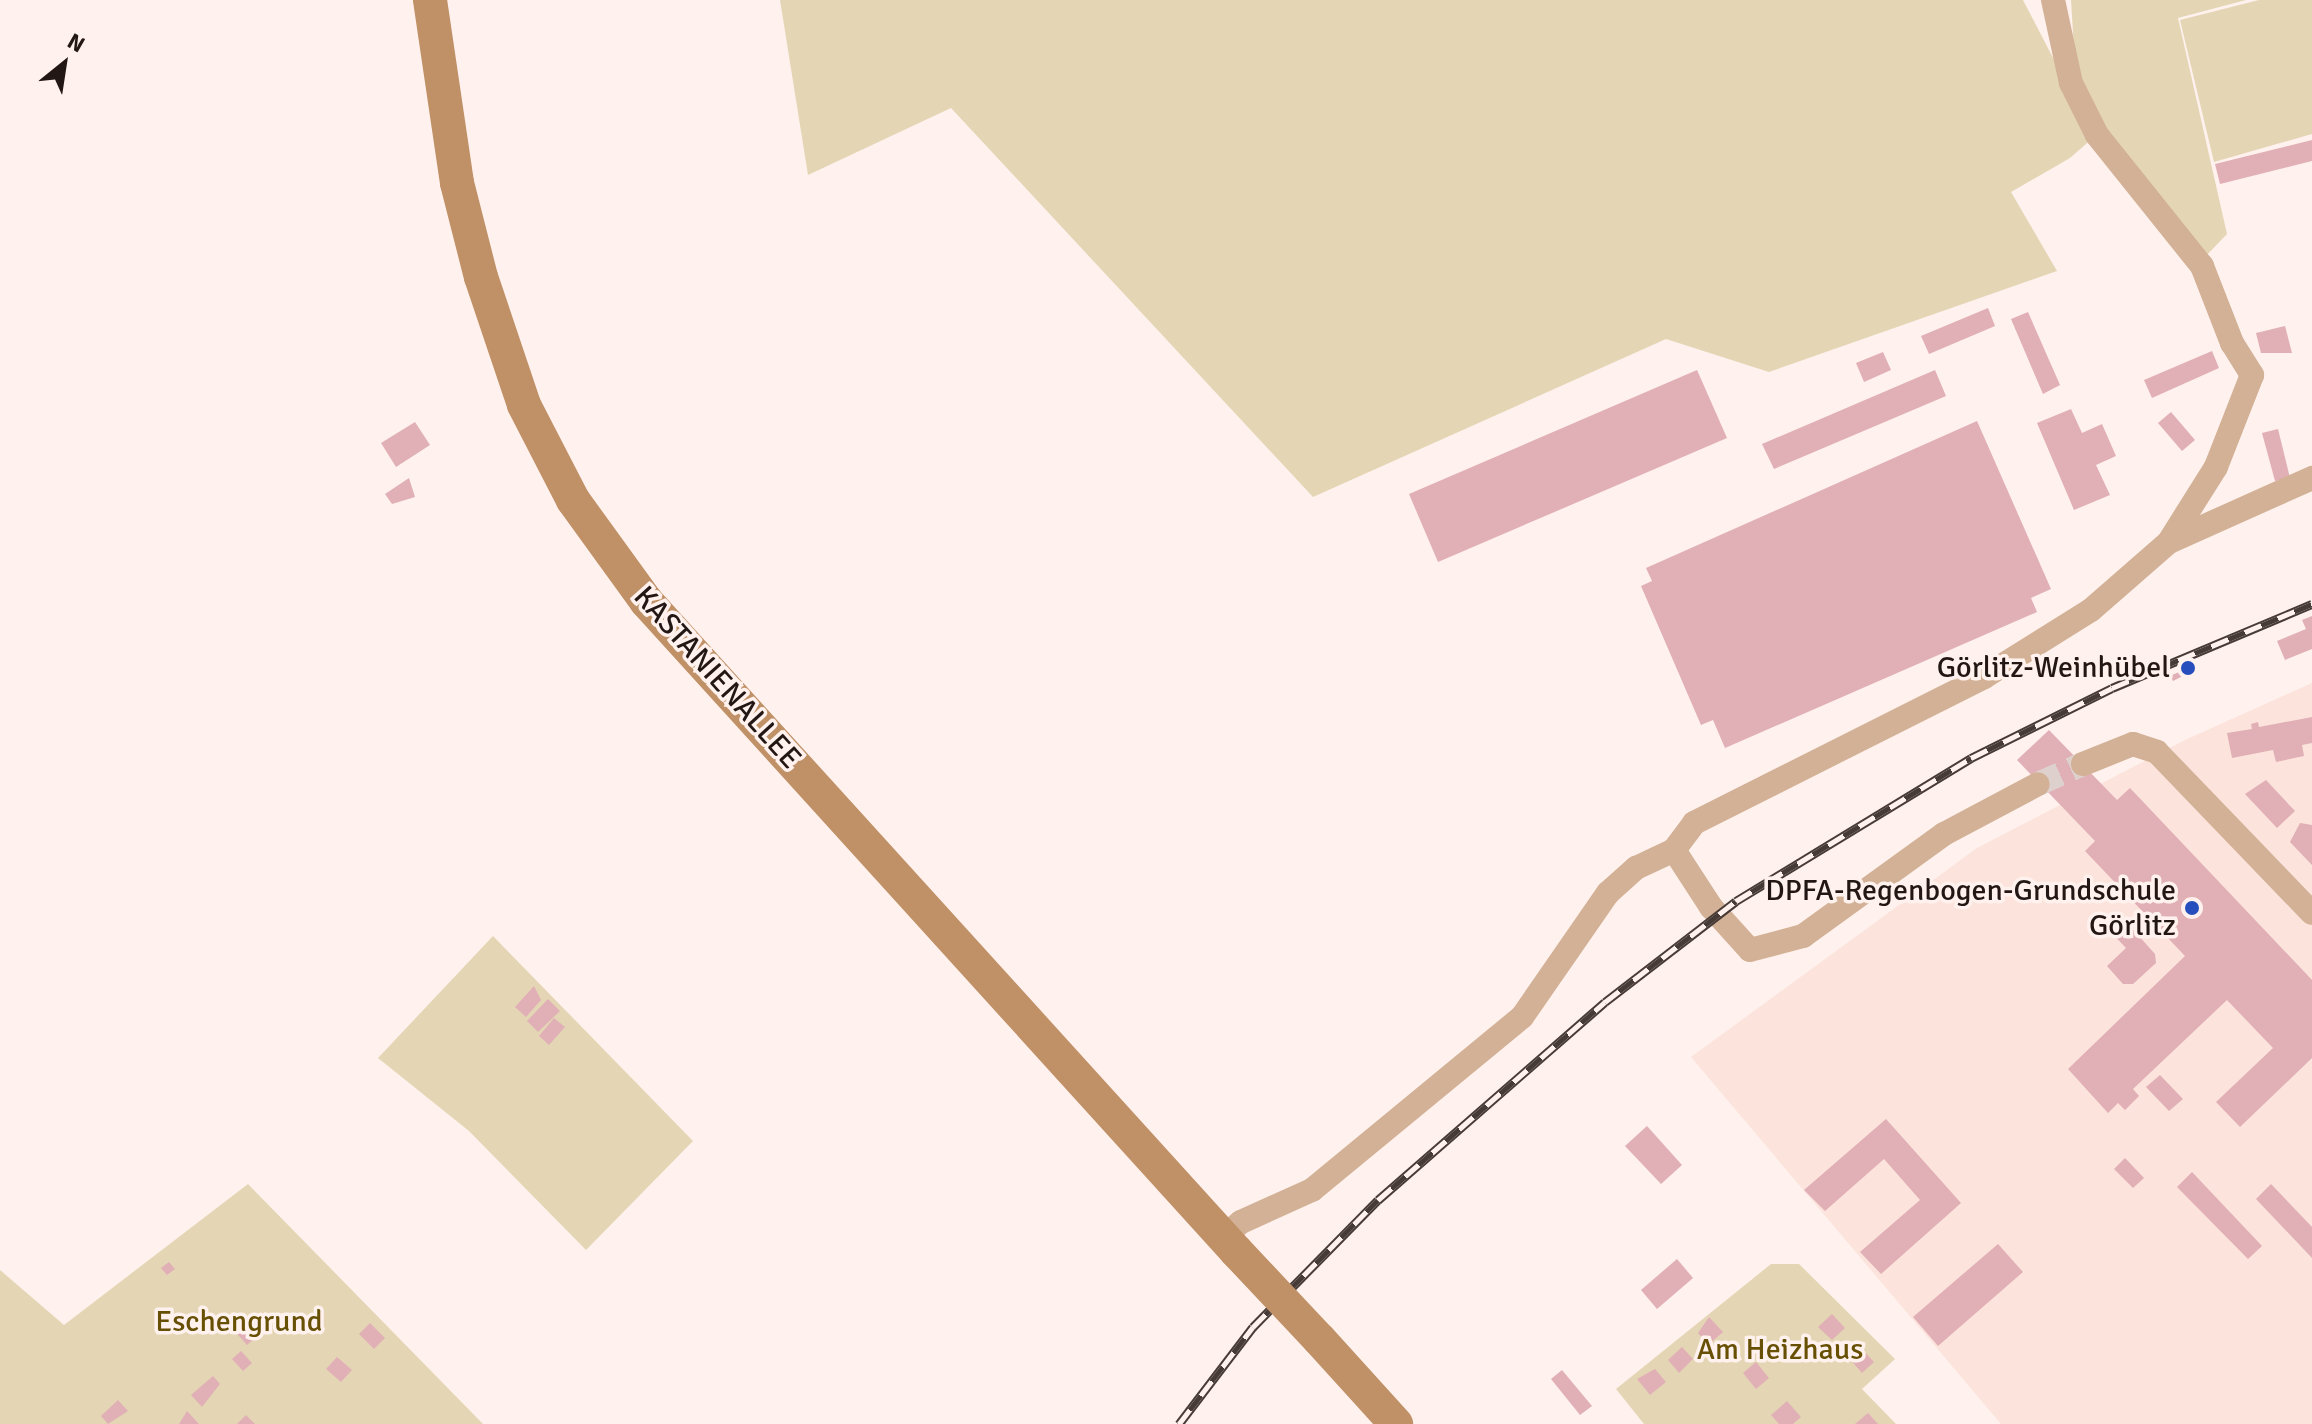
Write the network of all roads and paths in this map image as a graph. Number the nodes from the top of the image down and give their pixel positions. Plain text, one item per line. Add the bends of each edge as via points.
1 (430, 0) edge
2 (2053, 0) edge
3 (2312, 478) edge
4 (2169, 542) junction
5 (2083, 764) tunnel mouth
6 (2038, 784) tunnel mouth
7 (1674, 850) junction
8 (2312, 913) edge
9 (1229, 1245) junction
10 (1396, 1424) edge

1 - 9 street, KASTANIENALLEE via 454,168 481,277 524,405 573,500 646,601
2 - 4 street via 2071,83 2097,135 2202,266 2232,343 2252,375 2210,480
3 - 4 street
4 - 7 street via 2091,610 1984,677 1694,823
5 - 8 street via 2133,744 2157,752
6 - 7 street via 1944,834 1803,936 1750,950 1711,907
7 - 9 street via 1636,868 1608,893 1522,1017 1312,1190 1241,1222
9 - 10 street, KASTANIENALLEE, bridge

